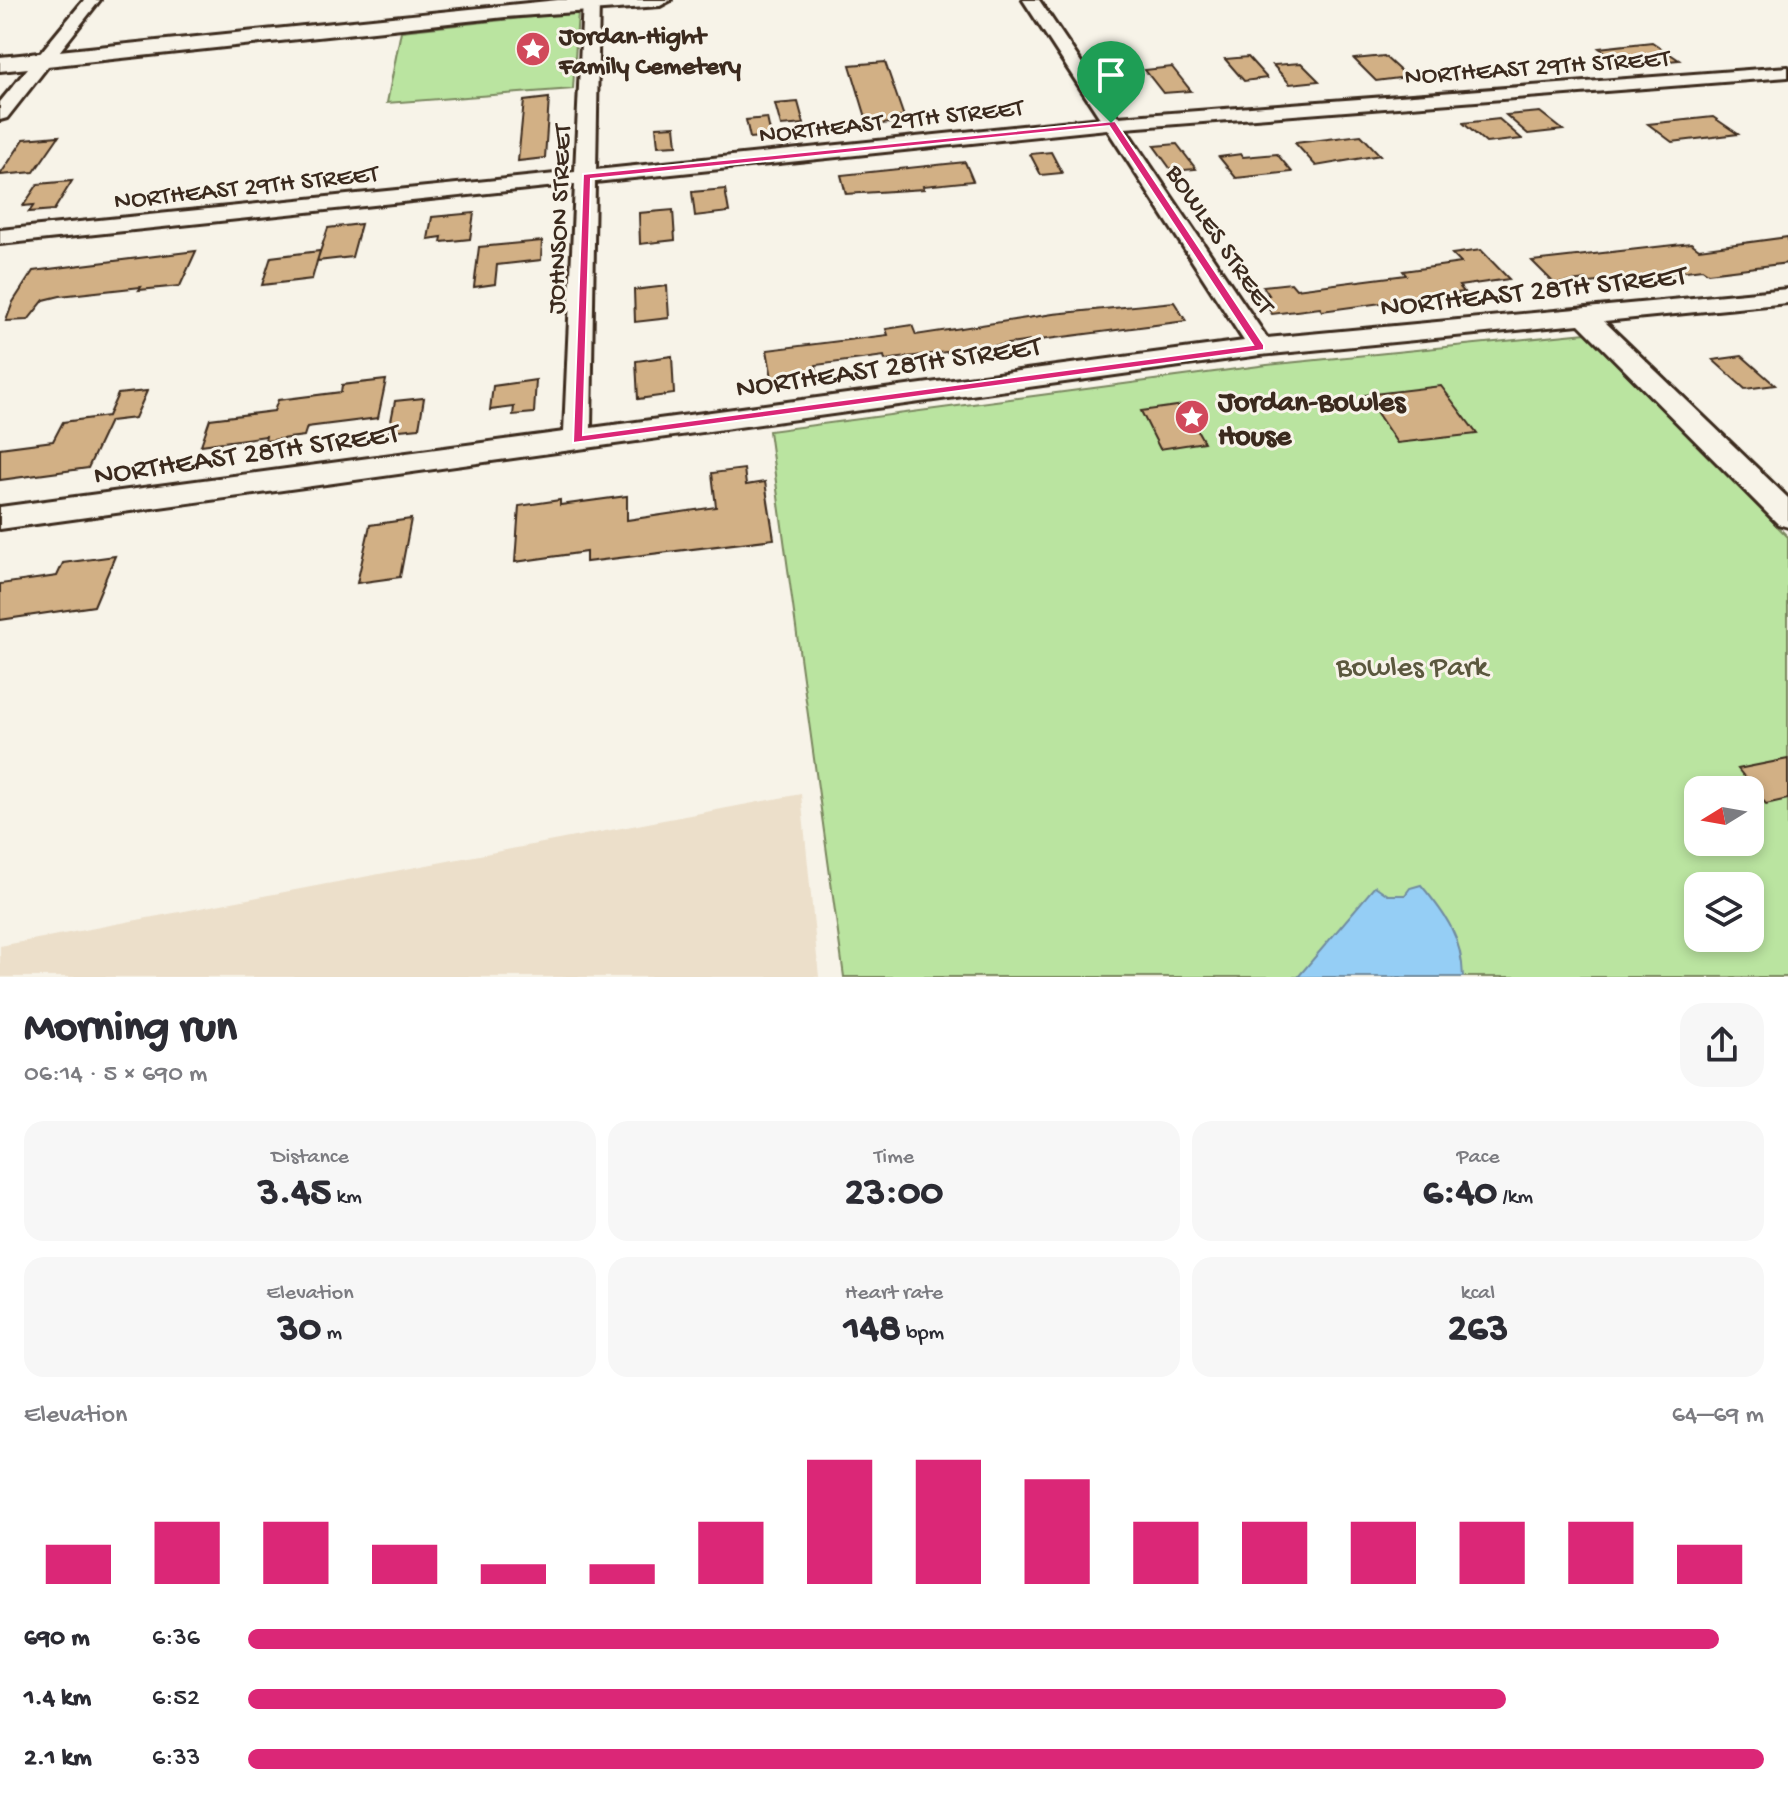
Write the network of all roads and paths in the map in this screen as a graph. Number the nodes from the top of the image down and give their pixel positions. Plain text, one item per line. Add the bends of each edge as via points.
1 (92, 0) edge
2 (660, 0) edge
3 (1031, 0) edge
4 (591, 2) edge
5 (43, 59) junction
6 (0, 64) edge
7 (1788, 72) edge
8 (0, 114) edge
9 (1111, 123) junction
10 (587, 176) junction
11 (0, 237) edge
12 (1788, 296) edge
13 (1584, 315) junction
14 (1260, 347) junction
15 (577, 440) junction
16 (1788, 516) edge
17 (0, 518) edge

1 - 5 street
2 - 4 main road
3 - 9 street, BOWLES STREET
4 - 5 main road
4 - 10 street, JOHNSON STREET
5 - 6 main road
5 - 8 street
7 - 9 street, NORTHEAST 29TH STREET
9 - 10 street, NORTHEAST 29TH STREET
9 - 14 street, BOWLES STREET
10 - 11 street, NORTHEAST 29TH STREET
10 - 15 street, JOHNSON STREET
12 - 13 street, NORTHEAST 28TH STREET
13 - 14 street, NORTHEAST 28TH STREET
13 - 16 street
14 - 15 street, NORTHEAST 28TH STREET
15 - 17 street, NORTHEAST 28TH STREET

